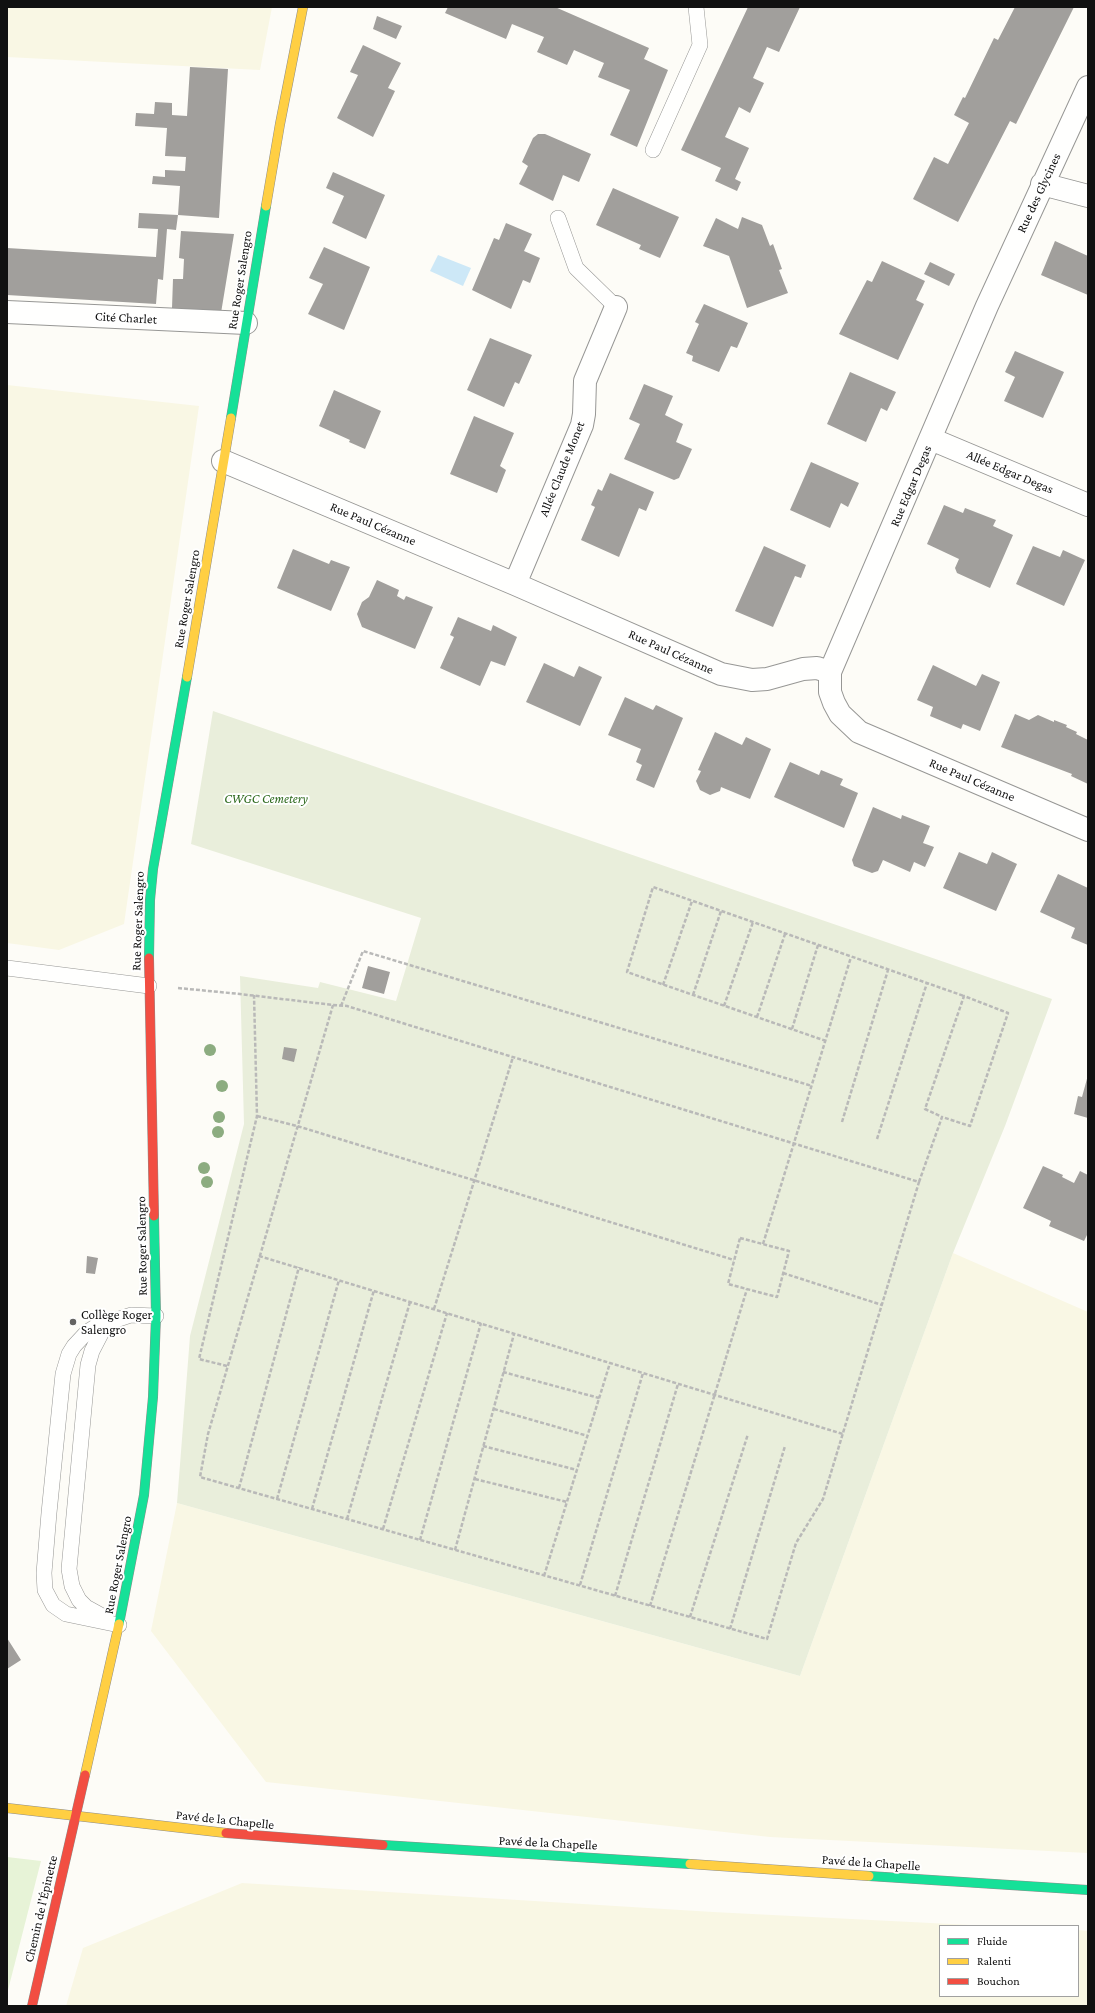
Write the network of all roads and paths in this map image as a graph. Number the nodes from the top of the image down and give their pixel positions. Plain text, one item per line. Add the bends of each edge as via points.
1 (303, 7) edge
2 (696, 7) edge
3 (1088, 87) edge
4 (652, 150) dead end
5 (1042, 184) junction
6 (1088, 196) edge
7 (558, 218) dead end
8 (989, 303) joint
9 (616, 307) joint
10 (7, 312) edge
11 (246, 323) junction
12 (931, 439) junction
13 (223, 461) junction
14 (1088, 505) edge
15 (515, 584) junction
16 (830, 672) junction
17 (1088, 830) edge
18 (692, 901) junction
19 (721, 911) junction
20 (753, 922) junction
21 (785, 934) junction
22 (818, 945) junction
23 (851, 957) junction
24 (7, 968) edge
25 (888, 970) junction
26 (927, 983) junction
27 (663, 985) junction
28 (149, 986) junction
29 (254, 995) junction
30 (692, 995) junction
31 (964, 996) junction
32 (333, 1005) junction
33 (341, 1006) junction
34 (724, 1006) junction
35 (758, 1017) junction
36 (792, 1029) junction
37 (826, 1040) junction
38 (513, 1057) junction
39 (812, 1086) junction
40 (257, 1116) junction
41 (942, 1117) junction
42 (842, 1122) dead end
43 (297, 1126) junction
44 (877, 1139) dead end
45 (794, 1144) junction
46 (474, 1181) junction
47 (919, 1182) junction
48 (763, 1244) junction
49 (259, 1256) junction
50 (734, 1260) junction
51 (299, 1267) junction
52 (783, 1273) junction
53 (339, 1280) junction
54 (747, 1289) junction
55 (374, 1290) junction
56 (410, 1302) junction
57 (882, 1305) junction
58 (434, 1309) junction
59 (447, 1313) junction
60 (156, 1316) junction
61 (107, 1322) junction
62 (481, 1323) junction
63 (514, 1334) junction
64 (610, 1363) junction
65 (227, 1366) junction
66 (503, 1372) junction
67 (643, 1373) junction
68 (678, 1384) junction
69 (715, 1395) junction
70 (599, 1398) junction
71 (494, 1408) junction
72 (748, 1434) dead end
73 (843, 1434) junction
74 (588, 1436) junction
75 (483, 1446) junction
76 (785, 1446) dead end
77 (577, 1470) junction
78 (475, 1479) junction
79 (239, 1488) junction
80 (277, 1499) junction
81 (567, 1502) junction
82 (312, 1509) junction
83 (347, 1519) junction
84 (383, 1529) junction
85 (420, 1540) junction
86 (455, 1550) junction
87 (544, 1576) junction
88 (580, 1586) junction
89 (615, 1596) junction
90 (650, 1606) junction
91 (690, 1617) junction
92 (119, 1625) junction
93 (730, 1629) junction
94 (7, 1808) edge
95 (75, 1817) junction
96 (1088, 1890) edge
97 (32, 2006) edge

1 - 11 street, Rue Roger Salengro
2 - 4 lane via 700,44
3 - 5 street, Rue des Glycines
5 - 6 street
5 - 8 street, Rue des Glycines
7 - 9 lane via 576,268
8 - 12 street, Rue Edgar Degas
9 - 15 street, Allée Claude Monet via 585,380 582,425
10 - 11 street, Cité Charlet
11 - 13 street, Rue Roger Salengro
12 - 14 street, Allée Edgar Degas
12 - 16 street, Rue Edgar Degas
13 - 15 street, Rue Paul Cézanne
13 - 28 street, Rue Roger Salengro via 153,869
15 - 16 street, Rue Paul Cézanne via 721,674 752,680 767,679 803,669 817,668
16 - 17 street, Rue Paul Cézanne via 830,692 834,703 840,714 859,732
18 - 19 path
18 - 27 path
18 - 27 path via 653,887 627,972
19 - 20 path
19 - 30 path
20 - 21 path
20 - 34 path
21 - 22 path
21 - 35 path
22 - 23 path
22 - 36 path
23 - 25 path
23 - 37 path
24 - 28 lane
25 - 26 path
25 - 42 path
26 - 31 path
26 - 44 path
27 - 30 path
28 - 29 path
28 - 60 street, Rue Roger Salengro
29 - 32 path
29 - 40 path
30 - 34 path
31 - 41 path via 924,1110
31 - 41 path via 1008,1013 970,1126
32 - 33 path
32 - 43 path
33 - 38 path
33 - 39 path via 363,950
34 - 35 path
35 - 36 path
36 - 37 path
37 - 39 path
38 - 45 path
38 - 46 path
39 - 45 path
40 - 43 path
40 - 65 path via 199,1359
41 - 47 path
43 - 46 path
43 - 49 path
45 - 47 path
45 - 48 path
46 - 50 path
46 - 58 path
47 - 57 path
48 - 50 path via 740,1238
48 - 52 path via 789,1251
49 - 51 path
49 - 65 path
50 - 54 path via 728,1284
51 - 53 path
51 - 79 path
52 - 54 path via 777,1297
52 - 57 path
53 - 55 path
53 - 80 path
54 - 69 path
55 - 56 path
55 - 82 path
56 - 58 path
56 - 83 path
57 - 73 path
58 - 59 path
59 - 62 path
59 - 84 path
60 - 61 lane via 131,1315
60 - 92 street, Rue Roger Salengro via 148,1462 141,1516
61 - 92 lane via 88,1365 69,1569 72,1586 79,1600 86,1607
61 - 92 lane via 95,1327 80,1339 65,1364 48,1513 44,1573 48,1599 58,1610 74,1616
62 - 63 path
62 - 85 path
63 - 64 path
63 - 66 path
64 - 67 path
64 - 70 path
65 - 79 path via 208,1434 200,1477
66 - 70 path
66 - 71 path
67 - 68 path
67 - 88 path
68 - 69 path
68 - 89 path
69 - 73 path
69 - 90 path
70 - 74 path
71 - 74 path
71 - 75 path
72 - 91 path
73 - 93 path via 823,1499 796,1543 767,1639
74 - 77 path
75 - 77 path
75 - 78 path
76 - 93 path
77 - 81 path
78 - 81 path
78 - 86 path
79 - 80 path
80 - 82 path
81 - 87 path
82 - 83 path
83 - 84 path
84 - 85 path
85 - 86 path
86 - 87 path
87 - 88 path
88 - 89 path
89 - 90 path
90 - 91 path
91 - 93 path
92 - 95 street, Rue Roger Salengro
94 - 95 street, Pavé de la Chapelle
95 - 96 street, Pavé de la Chapelle via 268,1838
95 - 97 street, Chemin de l'Épinette

